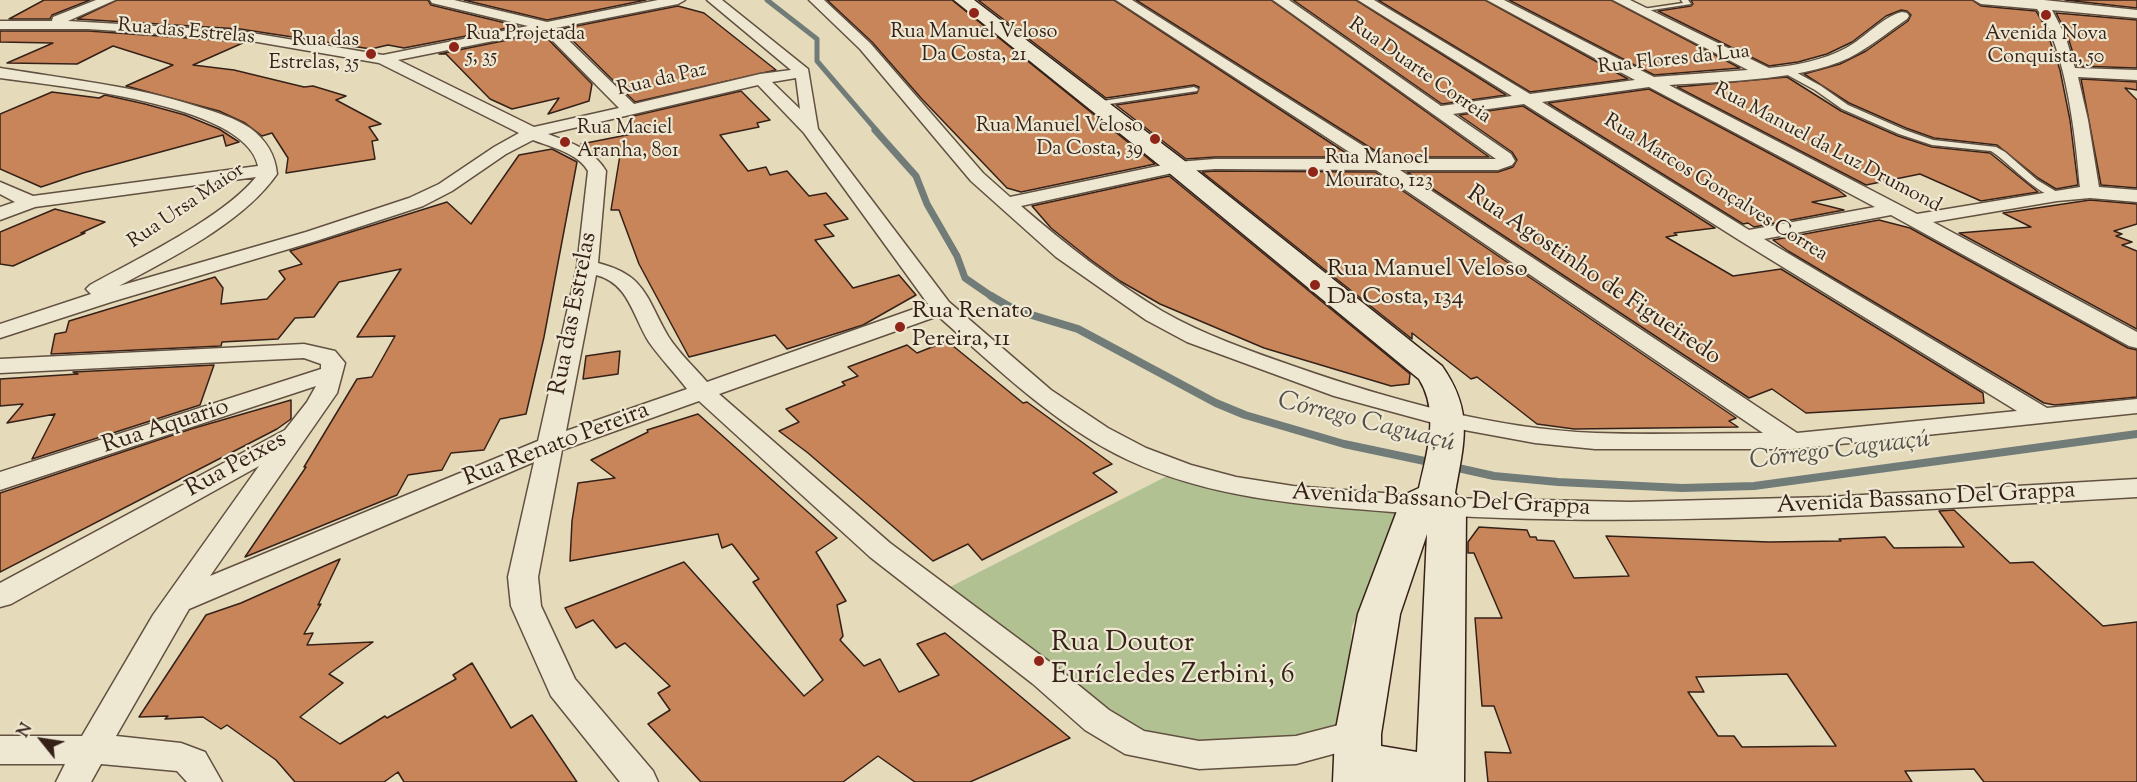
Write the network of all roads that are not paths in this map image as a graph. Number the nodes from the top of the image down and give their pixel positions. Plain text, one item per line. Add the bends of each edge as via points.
1 (108, 0) edge
2 (437, 0) edge
3 (678, 0) edge
4 (714, 0) edge
5 (816, 0) edge
6 (963, 0) edge
7 (1123, 0) edge
8 (1280, 0) edge
9 (1365, 0) edge
10 (1494, 0) edge
11 (1620, 0) edge
12 (1684, 0) edge
13 (1981, 0) edge
14 (2042, 4) edge
15 (1640, 10) junction
16 (2137, 14) edge
17 (1902, 16) dead end
18 (50, 23) junction
19 (0, 24) edge
20 (546, 26) junction
21 (383, 59) junction
22 (1787, 71) junction
23 (803, 72) junction
24 (2069, 72) junction
25 (0, 73) edge
26 (1767, 73) junction
27 (2137, 75) edge
28 (24, 77) junction
29 (760, 79) junction
30 (0, 81) edge
31 (1652, 82) junction
32 (1194, 88) dead end
33 (1527, 99) junction
34 (1096, 104) junction
35 (631, 110) junction
36 (1438, 111) junction
37 (810, 129) junction
38 (532, 134) junction
39 (1379, 164) junction
40 (1177, 167) junction
41 (268, 170) junction
42 (0, 187) edge
43 (2090, 192) junction
44 (2056, 195) junction
45 (2137, 196) edge
46 (31, 202) junction
47 (1007, 203) junction
48 (1894, 209) junction
49 (0, 214) edge
50 (1914, 220) junction
51 (1746, 236) junction
52 (587, 267) junction
53 (940, 307) junction
54 (50, 313) junction
55 (0, 331) edge
56 (2137, 341) edge
57 (0, 366) edge
58 (332, 373) junction
59 (703, 392) junction
60 (2137, 406) edge
61 (2042, 415) junction
62 (1448, 424) junction
63 (294, 436) junction
64 (1792, 441) junction
65 (549, 446) junction
66 (0, 481) edge
67 (2137, 488) edge
68 (1435, 496) junction
69 (0, 596) edge
70 (179, 601) junction
71 (0, 750) edge
72 (92, 752) junction
73 (1361, 761) edge
74 (1434, 776) edge
75 (73, 782) edge
76 (205, 782) edge
77 (641, 782) edge

1 - 18 street
2 - 20 street
3 - 20 street
4 - 23 street
5 - 47 street via 865,46 977,177
6 - 34 main road
7 - 39 street, Rua Agostinho de Figueiredo
8 - 36 street, Rua Duarte Correia
9 - 33 street, Rua Marcos Gonçalves Correa
10 - 31 street, Rua Manuel da Luz Drumond
11 - 15 street
12 - 15 lane via 1688,4
13 - 14 street
14 - 16 street
14 - 24 street via 2063,45
15 - 26 street
17 - 22 street, Rua Flores da Lua via 1852,51
18 - 19 street, Rua das Estrelas
18 - 21 street, Rua das Estrelas via 240,35
20 - 21 street
20 - 35 street
21 - 38 street, Rua das Estrelas
22 - 26 street, Rua Flores da Lua
22 - 44 lane via 1845,107 1902,132 1932,142 1981,146 2002,154
23 - 29 street, Rua da Paz
23 - 37 street, Avenida Bassano Del Grappa
24 - 27 street
24 - 43 street
25 - 28 street, Rua Ursa Maior
26 - 31 street, Rua Flores da Lua
28 - 30 street
28 - 41 street, Rua Ursa Maior via 97,88 200,111 249,135 261,148
29 - 35 street, Rua da Paz
29 - 37 street
31 - 33 street, Rua Flores da Lua
31 - 48 street, Rua Manuel da Luz Drumond
32 - 34 lane
33 - 36 street, Rua Flores da Lua
33 - 51 street, Rua Marcos Gonçalves Correa
34 - 40 main road
35 - 38 street, Rua da Paz
36 - 39 street, Rua Duarte Correia via 1506,161 1498,165
37 - 53 street, Avenida Bassano Del Grappa
38 - 52 street, Rua das Estrelas via 579,153 597,171
38 - 54 street via 419,201
39 - 40 street
39 - 64 street, Rua Agostinho de Figueiredo
40 - 47 street
40 - 62 main road via 1431,373 1442,389
41 - 46 street
41 - 54 street, Rua Ursa Maior via 264,182 224,213 131,271
42 - 46 street
43 - 44 street
43 - 45 street
44 - 50 street
46 - 49 street
47 - 62 street via 1063,253 1154,315 1196,337 1342,391
48 - 50 street, Rua Manuel da Luz Drumond
48 - 51 street
50 - 56 street, Rua Manuel da Luz Drumond
51 - 61 street, Rua Marcos Gonçalves Correa
52 - 59 street via 622,279 638,297 659,340
52 - 65 street, Rua das Estrelas
53 - 59 street, Rua Renato Pereira
53 - 68 street, Avenida Bassano Del Grappa via 1042,395 1137,454 1235,486 1293,495
54 - 55 street
57 - 58 street via 304,351 327,356 333,363
58 - 63 street, Rua Peixes via 320,401
58 - 66 street, Rua Aquario
59 - 65 street, Rua Renato Pereira
59 - 73 street via 880,550 1097,720 1137,744 1199,755 1296,750
60 - 61 street
61 - 64 street
62 - 64 street via 1595,441
62 - 68 main road
63 - 69 street, Rua Peixes
63 - 70 street
65 - 70 street, Rua Renato Pereira
65 - 77 street, Rua das Estrelas via 523,577 526,606 562,687
67 - 68 street, Avenida Bassano Del Grappa via 1720,511
68 - 73 main road via 1379,614
68 - 74 main road
70 - 72 street via 107,719
71 - 72 street
72 - 75 street
72 - 76 street via 175,754 192,762
73 - 74 main road

